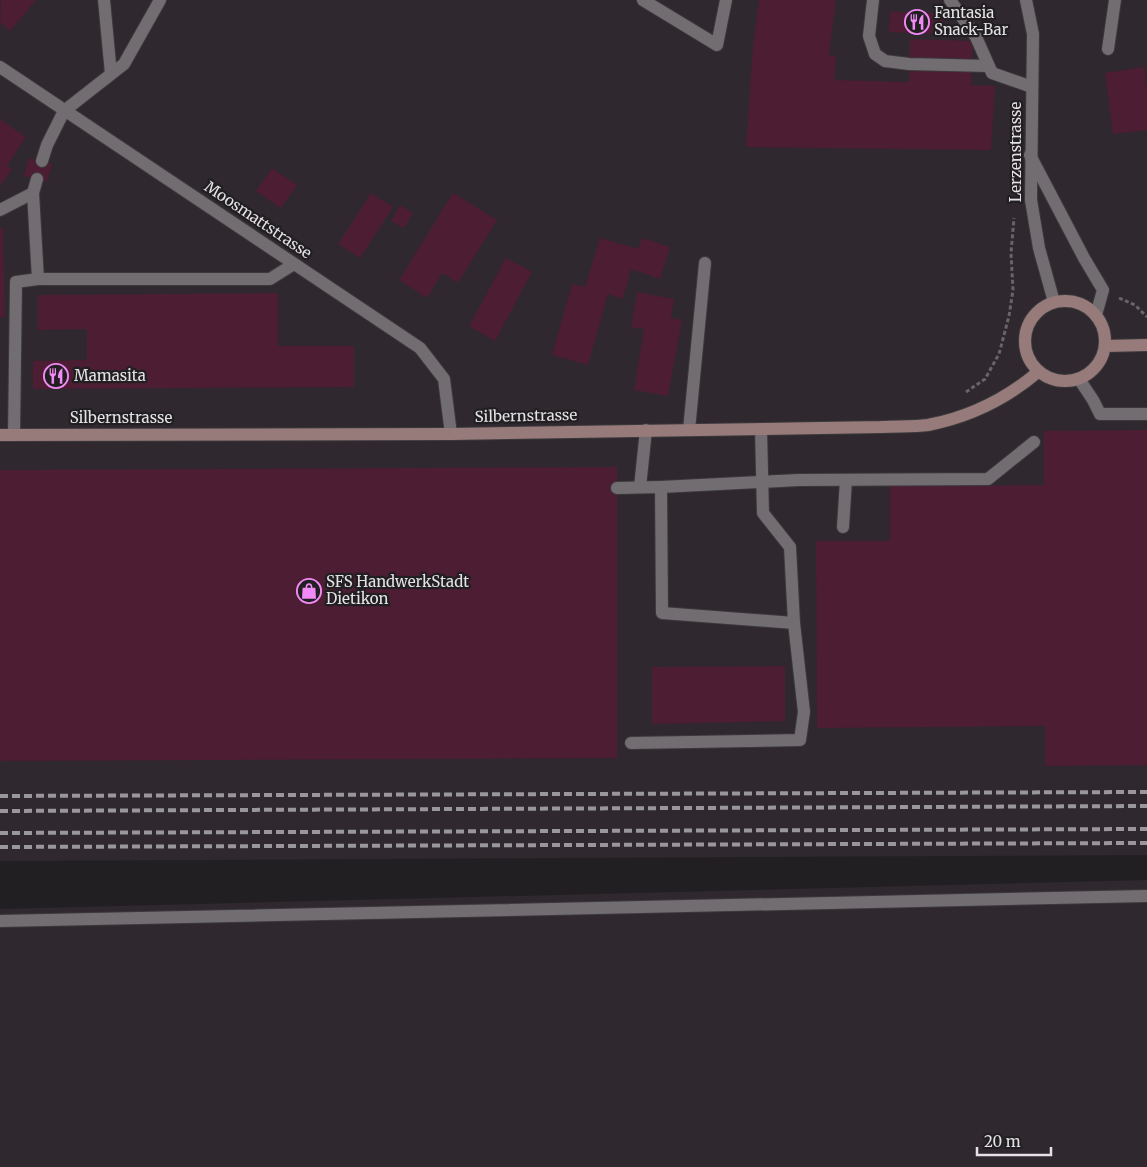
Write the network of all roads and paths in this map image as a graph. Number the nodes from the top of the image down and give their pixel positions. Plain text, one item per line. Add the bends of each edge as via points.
1 (104, 0) edge
2 (160, 0) edge
3 (643, 0) edge
4 (726, 0) edge
5 (872, 0) edge
6 (950, 0) edge
7 (1026, 0) edge
8 (1115, 0) edge
9 (1108, 48) dead end
10 (988, 66) junction
11 (0, 67) edge
12 (111, 74) junction
13 (1032, 87) junction
14 (64, 111) junction
15 (1030, 155) junction
16 (42, 161) dead end
17 (37, 179) dead end
18 (33, 193) junction
19 (1030, 200) junction
20 (0, 210) edge
21 (705, 263) dead end
22 (294, 264) junction
23 (38, 279) junction
24 (1103, 290) junction
25 (1054, 302) junction
26 (1096, 315) junction
27 (1147, 317) edge
28 (1147, 345) edge
29 (1105, 346) junction
30 (1038, 372) junction
31 (1079, 379) junction
32 (959, 397) dead end
33 (1147, 414) edge
34 (761, 429) junction
35 (646, 430) junction
36 (689, 430) junction
37 (451, 434) junction
38 (0, 435) edge
39 (14, 435) junction
40 (1034, 442) dead end
41 (846, 480) junction
42 (763, 482) junction
43 (640, 487) junction
44 (661, 487) junction
45 (617, 488) dead end
46 (843, 527) dead end
47 (794, 622) junction
48 (631, 743) dead end
49 (1147, 896) edge
50 (0, 921) edge

1 - 12 street
2 - 12 street via 124,64
3 - 4 street via 717,45
5 - 10 street via 869,36 875,54 885,61
6 - 10 street via 976,37
7 - 13 street, Lerzenstrasse via 1033,34
8 - 9 street
10 - 13 street via 992,73
11 - 14 street, Moosmattstrasse
12 - 14 street
13 - 15 street, Lerzenstrasse
14 - 16 street via 46,144
14 - 22 street, Moosmattstrasse
15 - 19 street, Lerzenstrasse
15 - 24 street
17 - 18 street
18 - 20 street
18 - 23 street
19 - 25 street, Lerzenstrasse
19 - 32 path via 1014,216 1014,290 999,354 985,379
21 - 36 street
22 - 23 street via 270,279
22 - 37 street, Moosmattstrasse via 420,348 444,379
23 - 39 street via 16,282
24 - 26 street
24 - 27 path via 1135,305
25 - 26 street via 1070,300 1084,305
25 - 30 street via 1041,308 1025,332 1029,360
26 - 29 street via 1103,330
28 - 29 street
29 - 31 street via 1101,360
30 - 31 street via 1065,382
30 - 34 street, Silbernstrasse via 1016,390 973,413 927,425
31 - 33 street via 1100,414
34 - 36 street, Silbernstrasse
34 - 42 street
35 - 36 street, Silbernstrasse
35 - 37 street, Silbernstrasse
35 - 43 street
37 - 39 street, Silbernstrasse
38 - 39 street, Silbernstrasse
40 - 41 street via 988,479
41 - 42 street
41 - 46 street
42 - 44 street
42 - 47 street via 763,513 790,547
43 - 44 street
43 - 45 street
44 - 47 street via 662,613
47 - 48 street via 804,712 800,740
49 - 50 street

